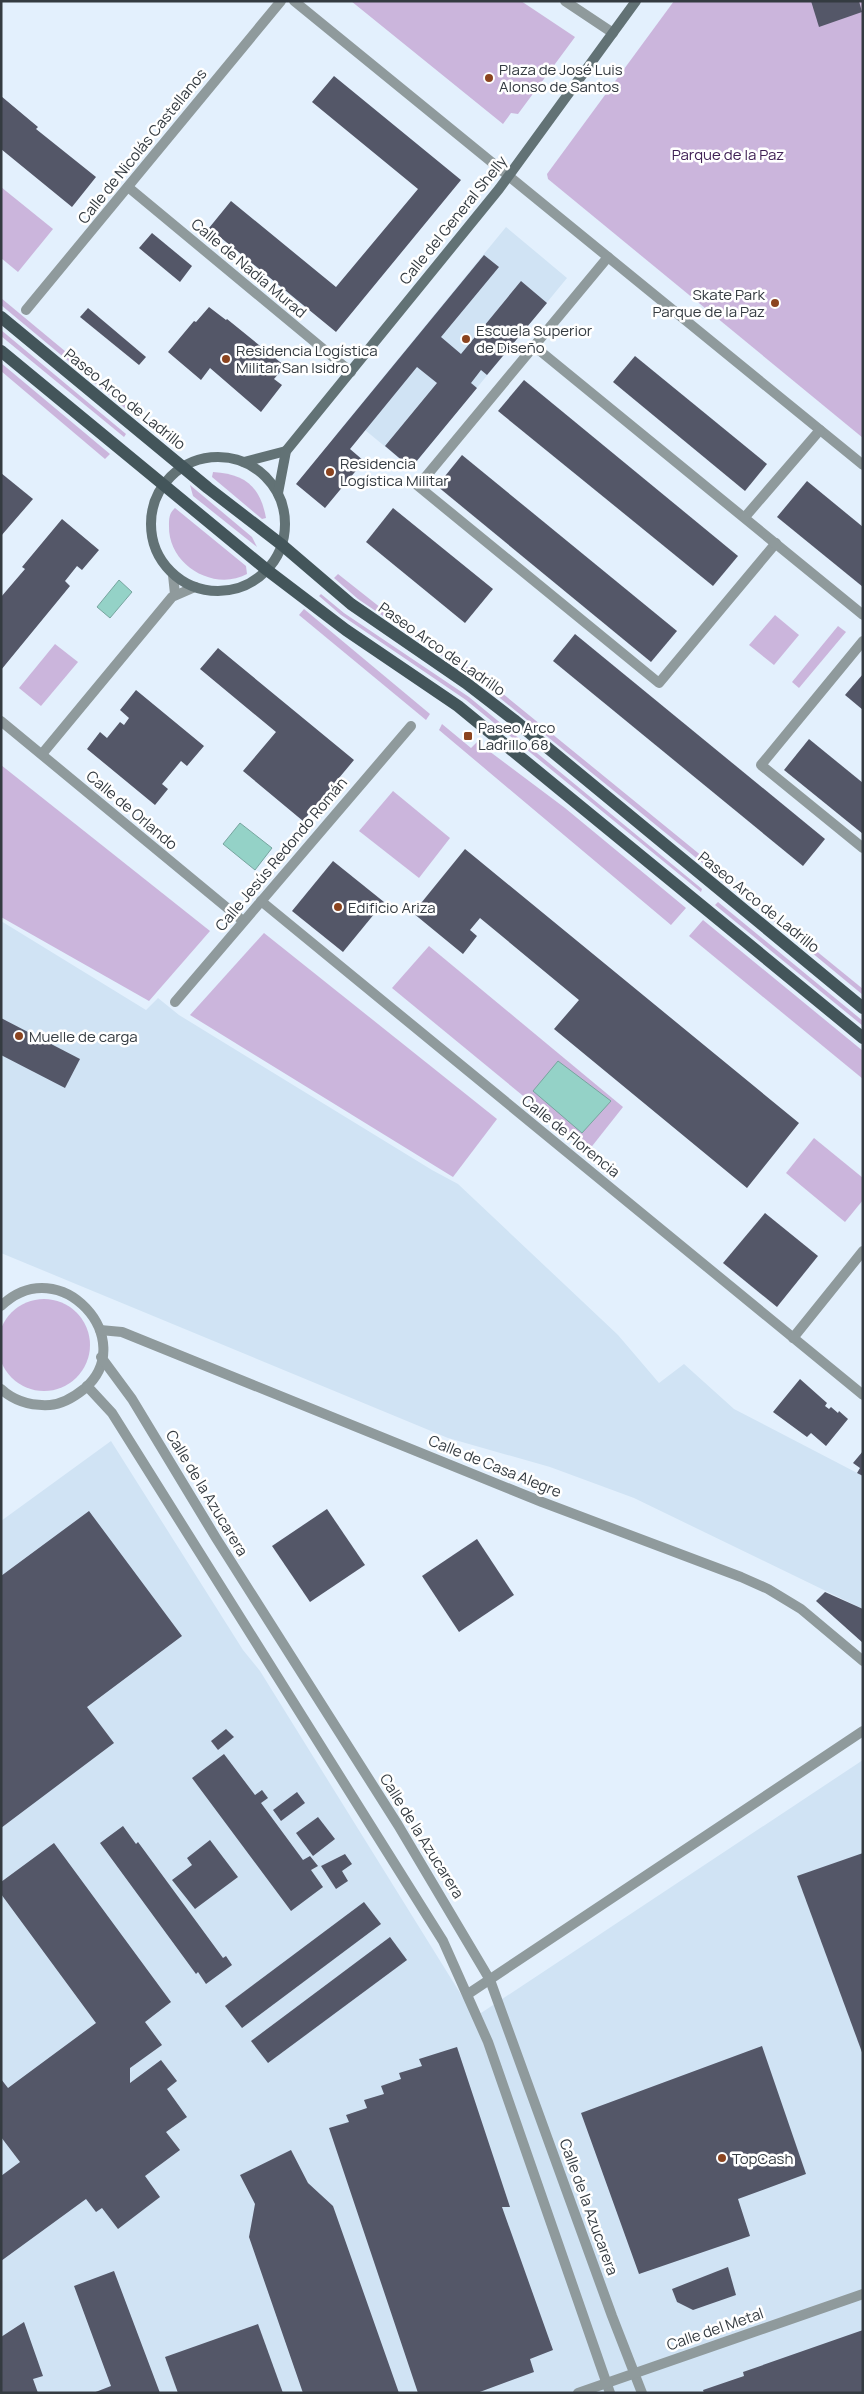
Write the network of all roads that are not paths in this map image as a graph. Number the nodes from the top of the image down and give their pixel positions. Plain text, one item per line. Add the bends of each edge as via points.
1 (281, 1) edge
2 (294, 1) edge
3 (565, 1) edge
4 (636, 1) edge
5 (613, 33) junction
6 (508, 176) junction
7 (128, 187) junction
8 (608, 258) junction
9 (26, 310) dead end
10 (1, 317) edge
11 (534, 346) junction
12 (1, 351) edge
13 (351, 372) junction
14 (820, 430) junction
15 (286, 451) junction
16 (244, 462) junction
17 (863, 465) edge
18 (182, 466) junction
19 (164, 484) junction
20 (278, 493) junction
21 (744, 517) junction
22 (776, 543) junction
23 (282, 545) junction
24 (267, 570) junction
25 (173, 575) junction
26 (194, 587) junction
27 (175, 594) junction
28 (863, 615) edge
29 (863, 641) edge
30 (1, 721) edge
31 (411, 726) dead end
32 (42, 754) junction
33 (863, 848) edge
34 (261, 901) junction
35 (243, 922) junction
36 (174, 1002) dead end
37 (863, 1008) edge
38 (863, 1038) edge
39 (863, 1251) edge
40 (1, 1306) edge
41 (100, 1330) junction
42 (793, 1338) junction
43 (101, 1357) junction
44 (87, 1386) junction
45 (1, 1389) edge
46 (863, 1395) edge
47 (863, 1661) edge
48 (863, 1731) edge
49 (490, 1980) junction
50 (468, 1994) junction
51 (863, 2294) edge
52 (634, 2372) junction
53 (606, 2382) junction
54 (578, 2393) edge
55 (610, 2393) edge
56 (642, 2393) edge

1 - 7 street, Calle de Nicolás Castellanos
2 - 6 street
3 - 5 street
4 - 5 street, Calle del General Shelly
5 - 6 street, Calle del General Shelly
6 - 8 street
6 - 13 street, Calle del General Shelly
7 - 9 street, Calle de Nicolás Castellanos
7 - 13 street, Calle de Nadia Murad
8 - 11 street
8 - 14 street
10 - 18 main road, Paseo Arco de Ladrillo
11 - 21 street
11 - 22 street via 418,486 659,683
12 - 19 main road
13 - 15 street, Calle del General Shelly
14 - 17 street
14 - 21 street
15 - 16 street
15 - 20 street, Calle del General Shelly
16 - 18 street via 208,457
16 - 20 street via 266,476
18 - 19 street
18 - 23 main road, Paseo Arco de Ladrillo
19 - 24 main road
19 - 25 street via 155,501 151,519 152,538 158,556
20 - 23 street via 285,514
21 - 22 street
22 - 28 street
23 - 24 street
23 - 37 main road, Paseo Arco de Ladrillo via 351,604 514,720
24 - 26 street via 240,587 225,591
24 - 38 main road via 346,630 458,706
25 - 26 street
25 - 27 street
26 - 27 street
27 - 32 street
29 - 33 street via 761,765
30 - 32 street, Calle de Orlando
31 - 34 street, Calle Jesús Redondo Román
32 - 35 street, Calle de Orlando
34 - 35 street, Calle Jesús Redondo Román
34 - 42 street, Calle de Florencia
35 - 36 street, Calle Jesús Redondo Román
39 - 42 street
40 - 41 street via 25,1290 44,1288 62,1291 91,1313
41 - 43 street
41 - 47 street, Calle de Casa Alegre via 122,1332 542,1502 742,1577 801,1609
42 - 46 street, Calle de Florencia
43 - 44 street via 94,1378
43 - 49 street, Calle de la Azucarera via 132,1399 432,1880
44 - 45 street via 72,1398 55,1405 36,1406 18,1401
44 - 50 street via 112,1412 443,1941
48 - 49 street
49 - 50 street
49 - 52 street, Calle de la Azucarera
50 - 53 street via 488,2042
51 - 52 street, Calle del Metal
52 - 53 street, Calle del Metal
52 - 56 street, Calle de la Azucarera
53 - 54 street, Calle del Metal
53 - 55 street

